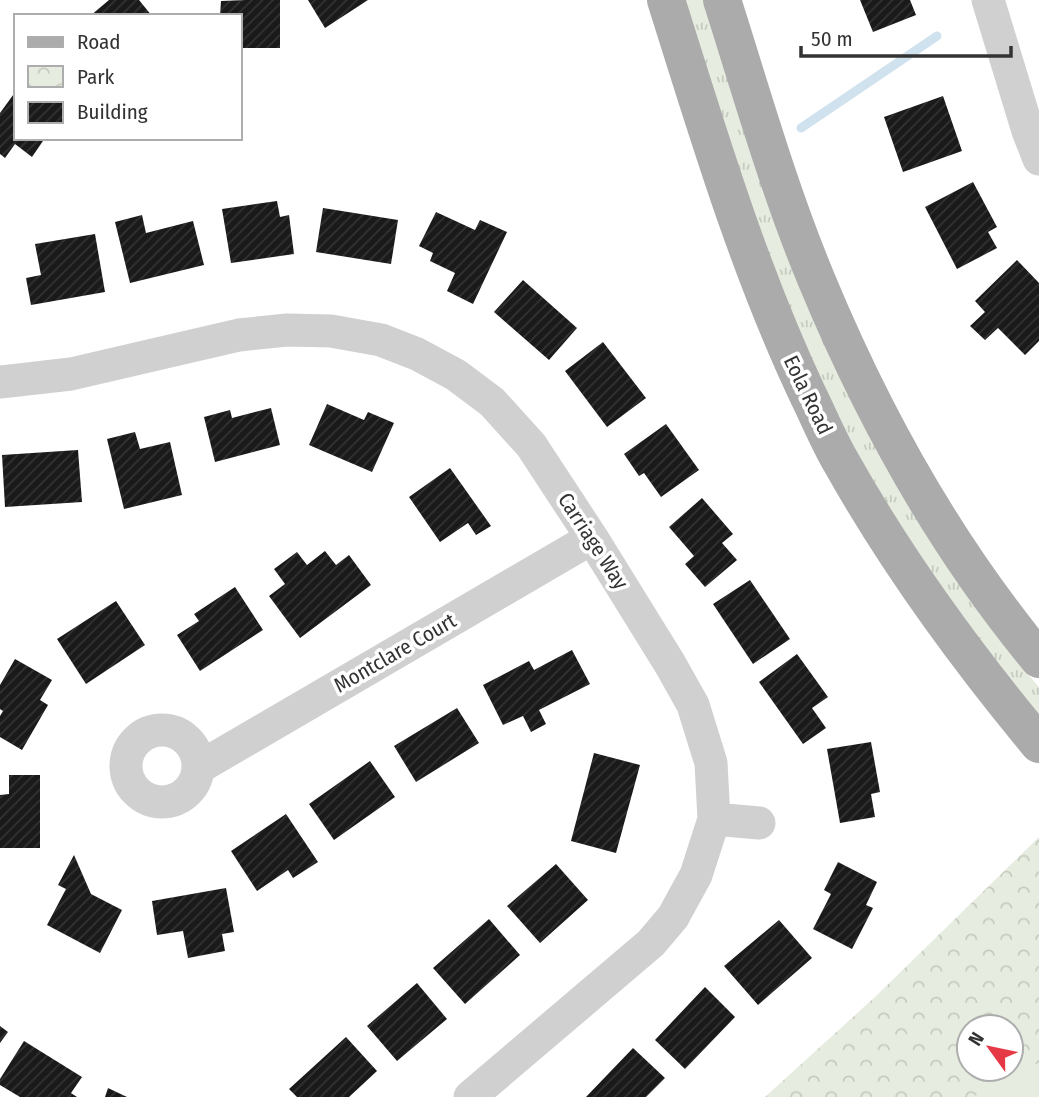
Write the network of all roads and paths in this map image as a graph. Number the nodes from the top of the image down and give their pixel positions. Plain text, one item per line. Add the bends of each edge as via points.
1 (666, 0) edge
2 (722, 0) edge
3 (988, 0) edge
4 (1039, 159) edge
5 (0, 382) edge
6 (592, 538) junction
7 (1039, 659) edge
8 (1039, 744) edge
9 (198, 768) dead end
10 (714, 819) junction
11 (759, 822) dead end
12 (470, 1097) edge

1 - 8 main road, Eola Road via 759,282 839,460 920,591
2 - 7 main road via 817,282 870,395 943,526
3 - 4 street
5 - 6 street, Carriage Way via 71,374 239,335 331,331 381,340 456,375 492,402 531,445
6 - 9 street, Montclare Court
6 - 10 street, Carriage Way via 693,705 711,763
10 - 11 street
10 - 12 street, Carriage Way via 696,875 673,917 651,943

